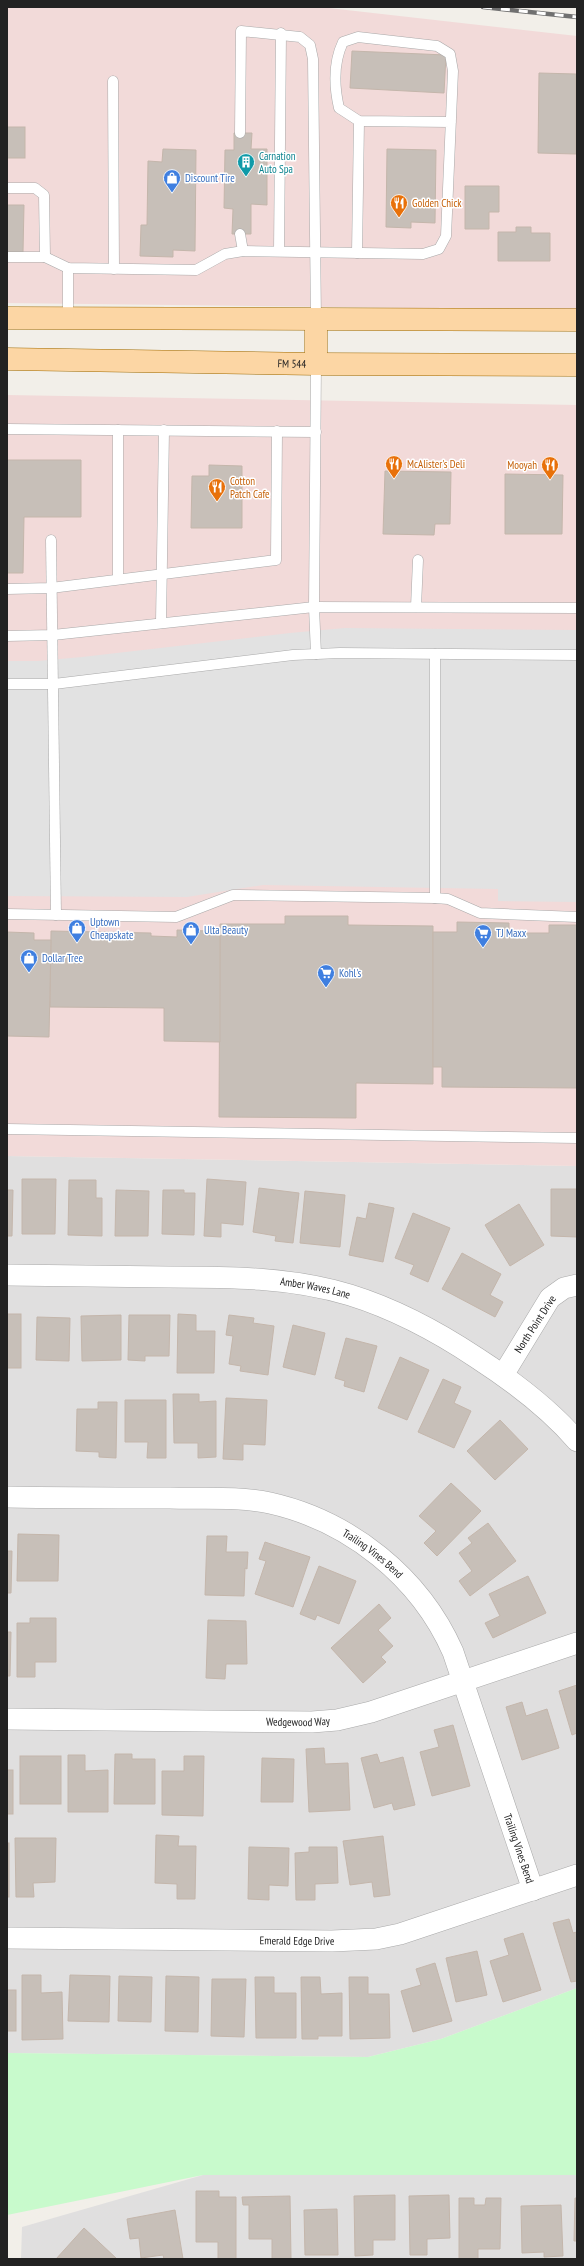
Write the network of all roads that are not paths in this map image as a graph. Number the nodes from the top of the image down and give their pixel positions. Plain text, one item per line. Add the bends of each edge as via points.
1 (281, 33) junction
2 (113, 81) dead end
3 (359, 121) junction
4 (451, 122) junction
5 (240, 133) dead end
6 (7, 188) edge
7 (240, 234) dead end
8 (243, 251) junction
9 (279, 251) junction
10 (357, 253) junction
11 (316, 254) junction
12 (7, 257) edge
13 (45, 257) junction
14 (68, 268) junction
15 (114, 268) junction
16 (7, 318) edge
17 (68, 318) junction
18 (316, 320) junction
19 (577, 320) edge
20 (7, 359) edge
21 (316, 364) junction
22 (577, 365) edge
23 (7, 429) edge
24 (118, 430) junction
25 (164, 430) junction
26 (277, 431) junction
27 (316, 432) junction
28 (51, 540) dead end
29 (418, 560) dead end
30 (162, 574) junction
31 (118, 578) junction
32 (7, 588) edge
33 (51, 588) junction
34 (416, 606) junction
35 (314, 607) junction
36 (577, 608) edge
37 (161, 624) junction
38 (53, 635) junction
39 (7, 636) edge
40 (316, 654) junction
41 (435, 654) junction
42 (577, 655) edge
43 (7, 684) edge
44 (54, 684) junction
45 (435, 898) junction
46 (7, 914) edge
47 (56, 915) junction
48 (577, 917) edge
49 (7, 1129) edge
50 (577, 1138) edge
51 (7, 1275) edge
52 (577, 1285) edge
53 (503, 1375) junction
54 (577, 1441) edge
55 (7, 1497) edge
56 (577, 1643) edge
57 (463, 1681) junction
58 (7, 1719) edge
59 (577, 1875) edge
60 (533, 1890) junction
61 (7, 1938) edge

1 - 5 lane via 242,31
1 - 9 lane
1 - 11 lane via 300,36 310,45 313,59
2 - 15 lane
3 - 4 lane
3 - 4 lane via 339,108 335,90 336,56 343,42 358,36 437,46 450,54 453,71
3 - 10 lane
4 - 10 lane via 446,236 439,249 423,254
6 - 13 lane via 35,188 44,195
7 - 8 lane
8 - 9 lane
8 - 15 lane via 225,254 196,270
9 - 11 lane
10 - 11 lane
11 - 18 lane
12 - 13 lane
13 - 14 lane
14 - 15 lane
14 - 17 lane
16 - 17 main road
17 - 18 main road
18 - 19 main road
18 - 21 main road
20 - 21 main road, FM 544 / FM 544
21 - 22 main road, FM 544 / FM 544
21 - 27 lane
23 - 24 lane
24 - 25 lane
24 - 31 lane
25 - 26 lane
25 - 30 lane
26 - 27 lane
26 - 30 lane via 276,560
27 - 35 lane
28 - 33 lane
29 - 34 lane
30 - 31 lane
30 - 37 lane
31 - 33 lane
32 - 33 lane
33 - 38 lane
34 - 35 lane
34 - 36 lane
35 - 37 lane
35 - 40 lane
37 - 38 lane
38 - 39 lane
38 - 44 lane
40 - 41 lane
40 - 44 lane
41 - 42 lane
41 - 45 lane
43 - 44 lane
44 - 47 lane
45 - 47 lane via 233,895 176,917
45 - 48 lane via 448,899 480,913
46 - 47 lane
49 - 50 lane
51 - 53 street, Amber Waves Lane via 243,1277 315,1286 350,1295 418,1323
52 - 53 street, North Point Drive via 564,1288 550,1298
53 - 54 street, Amber Waves Lane via 542,1405
55 - 57 street, Trailing Vines Bend via 248,1500 269,1503 306,1514 362,1543 409,1584 444,1632
56 - 57 street, Wedgewood Way
57 - 58 street, Wedgewood Way via 371,1712 324,1721
57 - 60 street, Trailing Vines Bend
59 - 60 street, Emerald Edge Drive
60 - 61 street, Emerald Edge Drive via 419,1929 358,1941

